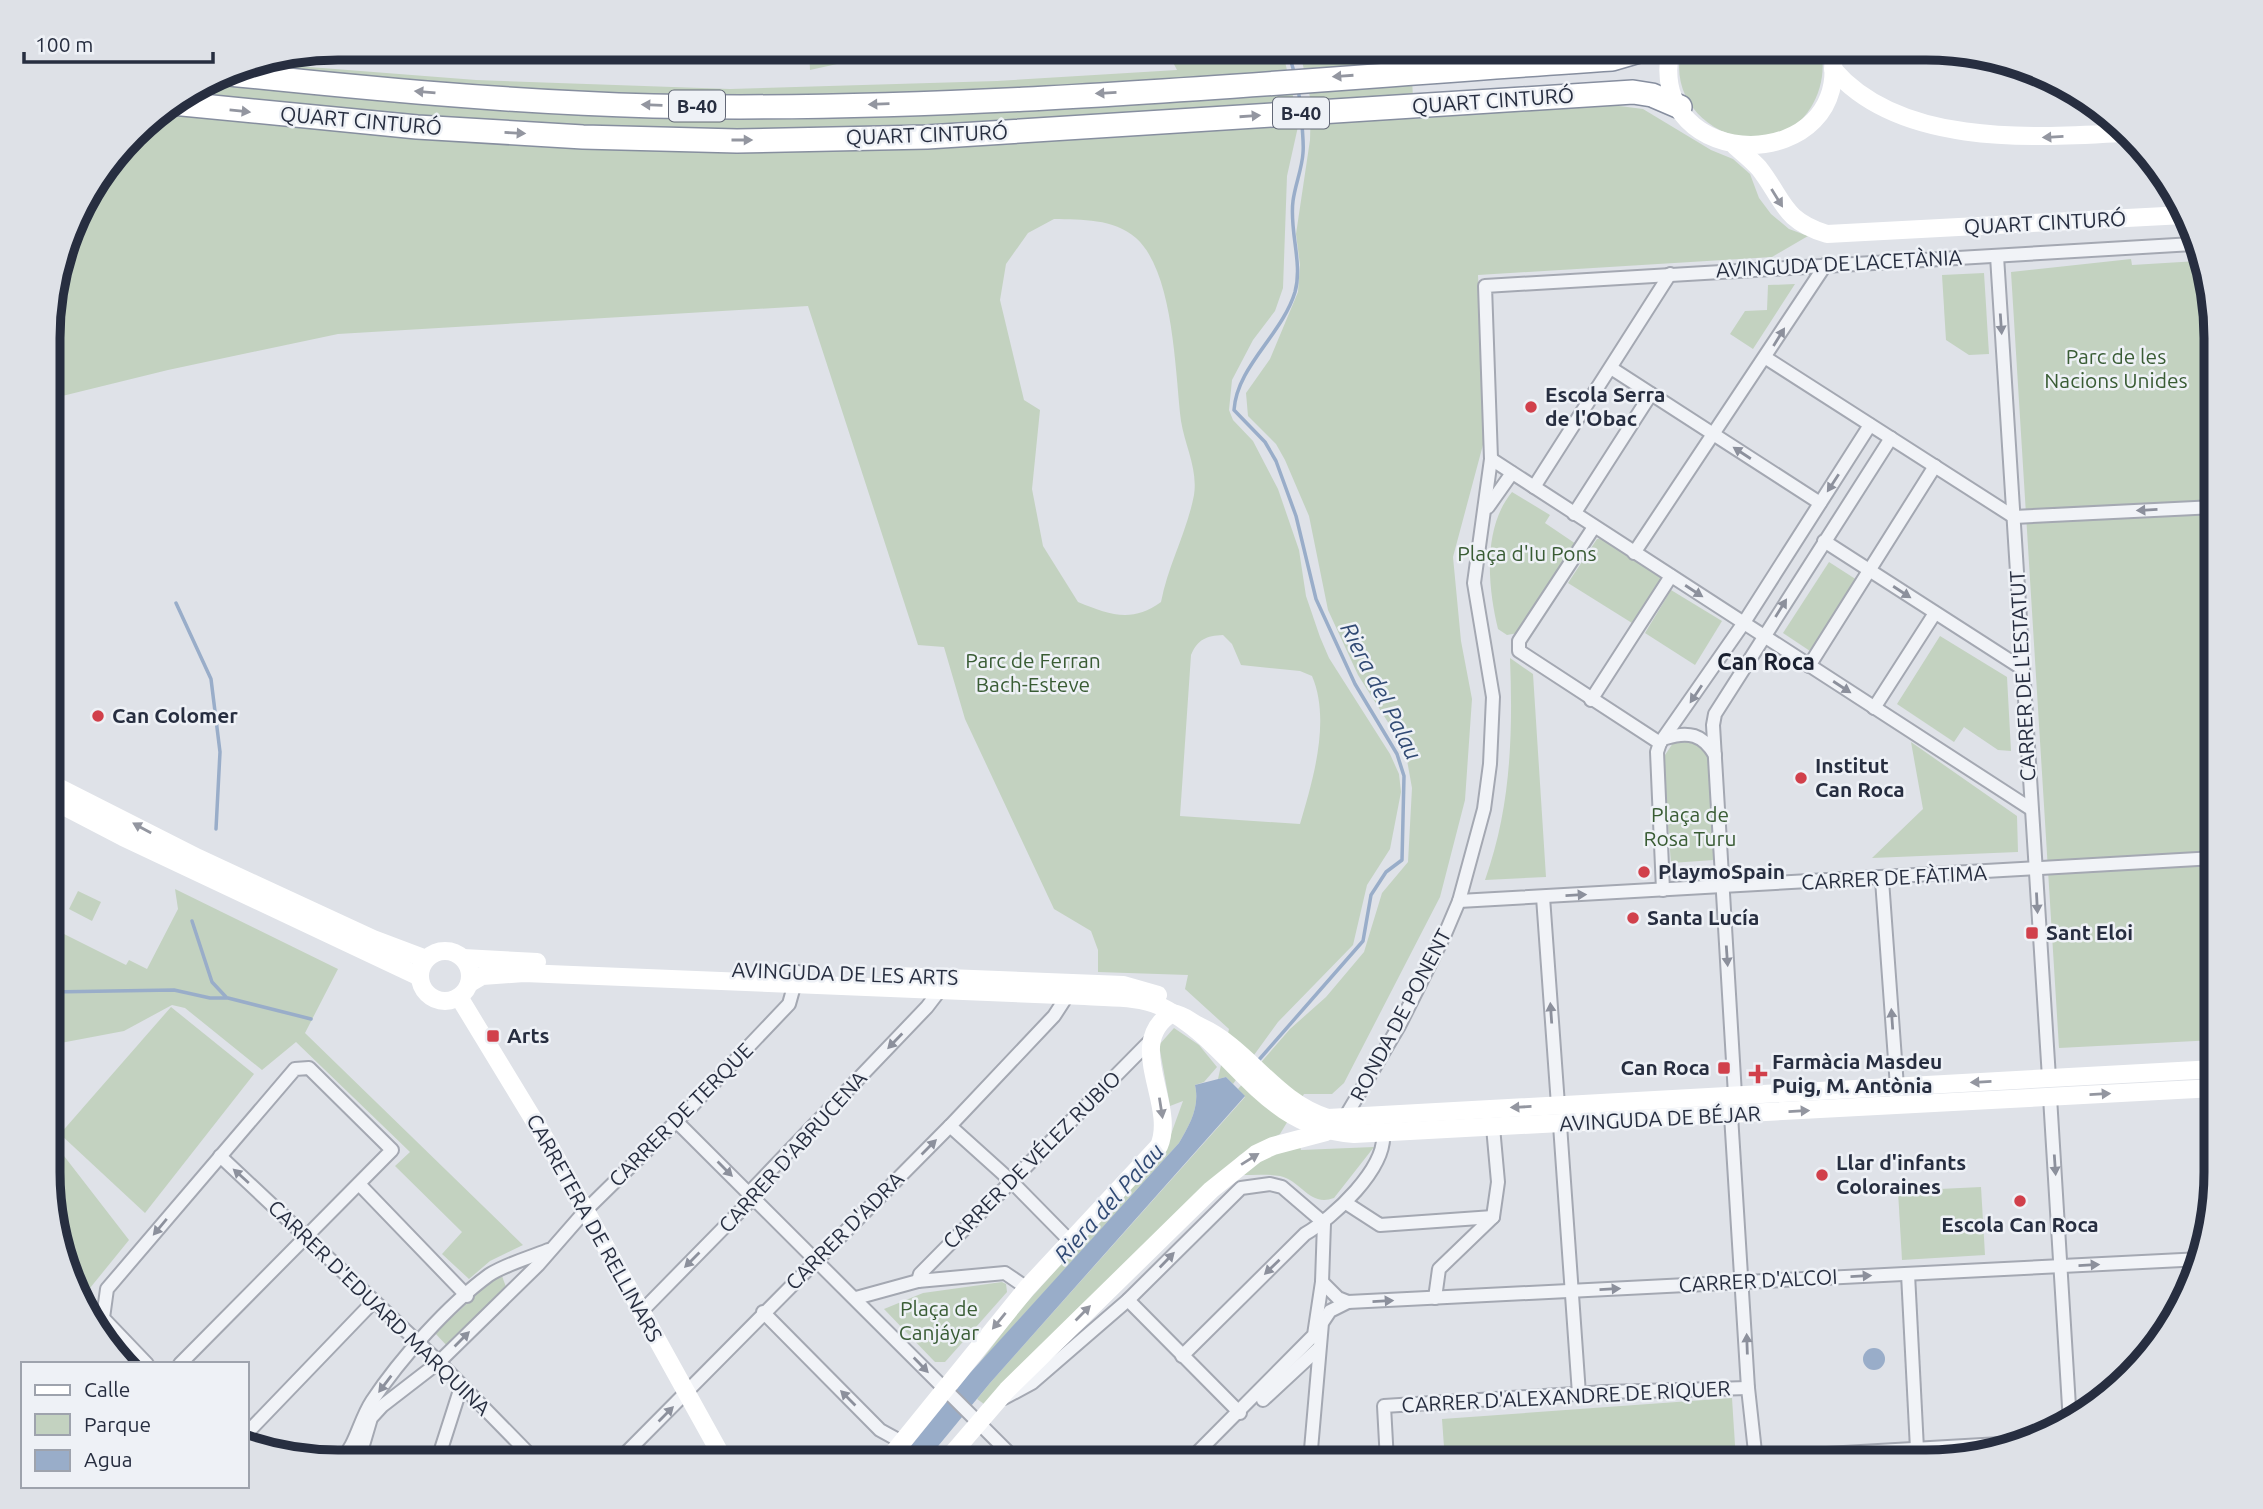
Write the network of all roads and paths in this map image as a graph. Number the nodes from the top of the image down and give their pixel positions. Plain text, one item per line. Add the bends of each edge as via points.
1 (1595, 60) edge
2 (1671, 60) edge
3 (1832, 60) edge
4 (1833, 69) junction
5 (243, 76) edge
6 (186, 104) edge
7 (1680, 107) junction
8 (2114, 133) edge
9 (1735, 146) junction
10 (2175, 215) edge
11 (2187, 244) edge
12 (1997, 256) junction
13 (1826, 264) junction
14 (1670, 274) junction
15 (1485, 286) joint
16 (1766, 358) junction
17 (1611, 368) junction
18 (1651, 394) junction
19 (1870, 425) junction
20 (1714, 435) junction
21 (1891, 438) junction
22 (1491, 459) junction
23 (1935, 466) junction
24 (1512, 473) junction
25 (1534, 487) junction
26 (1820, 503) junction
27 (2204, 508) edge
28 (1486, 510) junction
29 (1574, 514) junction
30 (2014, 517) junction
31 (1594, 527) junction
32 (1824, 541) junction
33 (1634, 552) junction
34 (1868, 570) junction
35 (1671, 576) junction
36 (1935, 613) junction
37 (1743, 624) junction
38 (1763, 636) junction
39 (1809, 666) junction
40 (2023, 669) junction
41 (1591, 699) junction
42 (1874, 708) junction
43 (1663, 741) junction
44 (1715, 755) junction
45 (60, 788) edge
46 (60, 804) edge
47 (2031, 809) junction
48 (2204, 860) edge
49 (2035, 870) junction
50 (1882, 880) junction
51 (1722, 888) junction
52 (1663, 890) junction
53 (1543, 897) junction
54 (1459, 901) junction
55 (463, 958) junction
56 (426, 959) junction
57 (420, 977) junction
58 (797, 978) junction
59 (464, 990) junction
60 (940, 990) junction
61 (1068, 996) junction
62 (1159, 1026) junction
63 (1219, 1042) junction
64 (2204, 1070) edge
65 (2049, 1078) junction
66 (1897, 1087) junction
67 (2204, 1089) edge
68 (1735, 1095) junction
69 (2050, 1097) junction
70 (1283, 1103) junction
71 (1558, 1105) junction
72 (1469, 1110) junction
73 (1731, 1115) junction
74 (1347, 1117) junction
75 (677, 1122) junction
76 (1560, 1125) junction
77 (950, 1126) junction
78 (1493, 1127) junction
79 (1326, 1132) junction
80 (1389, 1137) junction
81 (220, 1156) junction
82 (1010, 1180) junction
83 (359, 1184) junction
84 (749, 1193) junction
85 (1346, 1203) junction
86 (586, 1210) junction
87 (1493, 1217) junction
88 (1324, 1223) junction
89 (307, 1235) junction
90 (1071, 1242) junction
91 (548, 1250) junction
92 (817, 1260) junction
93 (2189, 1260) edge
94 (2062, 1266) junction
95 (500, 1270) junction
96 (1908, 1274) junction
97 (918, 1281) junction
98 (1744, 1281) junction
99 (1322, 1282) junction
100 (1027, 1288) junction
101 (510, 1290) junction
102 (1573, 1291) junction
103 (467, 1296) junction
104 (856, 1298) junction
105 (1435, 1298) junction
106 (1128, 1300) junction
107 (373, 1302) junction
108 (1348, 1302) junction
109 (642, 1311) junction
110 (763, 1312) junction
111 (416, 1343) junction
112 (1318, 1349) junction
113 (1182, 1356) junction
114 (145, 1362) edge
115 (182, 1362) edge
116 (439, 1362) junction
117 (461, 1387) junction
118 (1748, 1388) junction
119 (944, 1390) junction
120 (686, 1394) junction
121 (1579, 1394) junction
122 (1003, 1398) junction
123 (2069, 1409) edge
124 (1240, 1413) junction
125 (980, 1424) junction
126 (248, 1432) edge
127 (900, 1441) junction
128 (1969, 1446) edge
129 (1917, 1449) junction
130 (351, 1450) edge
131 (362, 1450) edge
132 (441, 1450) edge
133 (525, 1450) edge
134 (629, 1450) edge
135 (719, 1450) edge
136 (894, 1450) edge
137 (957, 1450) edge
138 (1006, 1450) edge
139 (1201, 1450) edge
140 (1212, 1450) edge
141 (1311, 1450) edge
142 (1386, 1450) edge
143 (1755, 1450) edge
144 (1901, 1450) edge

1 -> 5 highway, QUART CINTURÓ / B-40 via 858,105 652,106
2 - 7 main road via 1670,80
3 - 4 main road
8 -> 4 main road via 2013,138 1949,127 1870,103
4 - 9 main road via 1823,106 1802,130 1774,145
6 -> 7 highway, QUART CINTURÓ / B-40 via 418,127 664,139 926,137 1633,92
7 - 9 main road via 1700,130
9 -> 10 main road, QUART CINTURÓ via 1757,165 1783,208 1803,226 1827,234
11 - 12 street, AVINGUDA DE LACETÀNIA
12 - 13 street, AVINGUDA DE LACETÀNIA
12 -> 30 street, CARRER DE L'ESTATUT
13 - 14 street, AVINGUDA DE LACETÀNIA
16 -> 13 street
14 - 15 street, AVINGUDA DE LACETÀNIA
14 - 17 street
15 - 22 street, RONDA DE PONENT
16 - 19 street
16 - 20 street
17 - 18 street
17 - 25 street
18 - 20 street
18 - 29 street
19 - 21 street
19 -> 26 street
26 -> 20 street
20 - 33 street
21 - 23 street
21 - 32 street
22 - 24 street
22 - 28 street, RONDA DE PONENT
23 - 30 street
23 - 34 street
24 - 25 street
24 - 28 street, RONDA DE PONENT
25 - 29 street
26 - 37 street
27 -> 30 street
28 - 54 street, RONDA DE PONENT via 1474,583 1491,675 1490,764 1484,809
29 - 31 street
30 - 40 street, CARRER DE L'ESTATUT
31 - 33 street
31 - 41 street via 1519,641 1521,655
32 - 34 street
38 -> 32 street
33 - 35 street
34 -> 36 street
34 - 39 street
35 -> 37 street
35 - 41 street
36 - 40 street
36 - 42 street
37 - 38 street
37 -> 43 street
38 - 39 street
38 - 44 street via 1715,713
39 -> 42 street
40 - 47 street, CARRER DE L'ESTATUT
41 - 43 street
42 - 47 street
43 - 44 street via 1683,734 1697,736
43 - 52 street via 1657,752
44 - 51 street
56 -> 45 main road via 220,868
46 - 57 main road
47 - 49 street, CARRER DE L'ESTATUT
48 - 49 street, CARRER DE FÀTIMA
49 - 50 street, CARRER DE FÀTIMA
49 -> 65 street, CARRER DE L'ESTATUT
50 - 51 street, CARRER DE FÀTIMA
66 -> 50 street
51 - 52 street, CARRER DE FÀTIMA
51 -> 68 street
53 -> 52 street, CARRER DE FÀTIMA
53 - 54 street, CARRER DE FÀTIMA
71 -> 53 street
54 - 74 street, RONDA DE PONENT via 1422,983
55 - 56 main road via 445,951
55 - 58 main road, AVINGUDA DE LES ARTS
55 - 59 main road via 470,970
56 - 57 main road
57 - 59 main road via 426,993 436,999 447,1001
58 - 59 main road, AVINGUDA DE LES ARTS via 524,973 482,976
58 - 60 main road, AVINGUDA DE LES ARTS
58 - 63 main road, AVINGUDA DE LES ARTS via 1123,985 1183,1007
58 - 75 street, CARRER DE TERQUE via 789,1004
59 - 86 main road, CARRETERA DE RELLINARS
60 - 61 main road, AVINGUDA DE LES ARTS
60 -> 84 street, CARRER D'ABRUCENA
61 - 62 main road, AVINGUDA DE LES ARTS via 1157,1005
61 - 77 street, CARRER D'ADRA
62 - 63 main road
62 - 82 street, CARRER DE VÉLEZ RUBIO
62 -> 90 main road via 1164,1135
63 - 70 main road
64 - 65 main road, AVINGUDA DE BÉJAR
65 -> 66 main road, AVINGUDA DE BÉJAR
65 - 69 main road, CARRER DE L'ESTATUT
66 - 68 main road, AVINGUDA DE BÉJAR
69 -> 67 main road, AVINGUDA DE BÉJAR
68 - 71 main road, AVINGUDA DE BÉJAR
73 -> 69 main road, AVINGUDA DE BÉJAR
69 -> 94 street
70 - 74 main road, AVINGUDA DE BÉJAR via 1328,1118
70 - 79 main road, AVINGUDA DE BÉJAR
71 -> 72 main road, AVINGUDA DE BÉJAR
71 - 76 main road
72 - 74 main road, AVINGUDA DE BÉJAR
72 - 80 main road, AVINGUDA DE BÉJAR via 1440,1120 1409,1121
73 - 76 main road, AVINGUDA DE BÉJAR
73 - 98 street
74 - 79 street, RONDA DE PONENT
75 -> 84 street
75 - 86 street, CARRER DE TERQUE
76 - 78 main road, AVINGUDA DE BÉJAR
76 - 102 street
77 - 82 street
92 -> 77 street, CARRER D'ADRA
78 - 80 main road, AVINGUDA DE BÉJAR
78 - 87 street via 1497,1182
79 - 80 main road, AVINGUDA DE BÉJAR
122 -> 79 main road, RONDA DE PONENT via 1093,1303 1241,1165 1273,1146
80 - 85 street
81 - 83 street via 295,1069 309,1068 392,1150
89 -> 81 street, CARRER D'EDUARD MARQUINA
81 -> 114 street via 107,1289 103,1318
82 - 90 street
82 - 97 street, CARRER DE VÉLEZ RUBIO
83 - 89 street
83 - 103 street
84 - 92 street
84 -> 109 street, CARRER D'ABRUCENA via 751,1200
85 - 87 street via 1380,1226
85 - 88 street
86 - 91 street, CARRER DE TERQUE
86 - 109 main road, CARRETERA DE RELLINARS
87 - 105 street via 1439,1269
88 - 99 street
106 -> 88 street, RONDA DE PONENT via 1241,1188 1282,1187
88 -> 113 street via 1305,1234
89 - 107 street, CARRER D'EDUARD MARQUINA
89 - 115 street
90 - 100 main road
91 - 95 street, CARRER DE TERQUE
91 - 101 street, CARRER DE TERQUE
92 - 104 street
92 - 110 street, CARRER D'ADRA
94 -> 93 street, CARRER D'ALCOI
94 - 96 street, CARRER D'ALCOI
94 - 123 street
95 - 101 street via 511,1276
95 - 103 street, CARRER DE TERQUE
98 -> 96 street, CARRER D'ALCOI
96 - 129 street
97 - 100 street via 1005,1273
97 - 104 street
102 -> 98 street, CARRER D'ALCOI
118 -> 98 street
99 - 108 street
99 - 124 street via 1317,1330
100 -> 119 main road
116 -> 101 street, CARRER DE TERQUE
102 - 105 street, CARRER D'ALCOI
102 - 121 street
103 - 111 street, CARRER DE TERQUE
104 -> 119 street
108 -> 105 street, CARRER D'ALCOI
106 - 113 street
106 - 122 street, RONDA DE PONENT via 1032,1383
107 - 111 street, CARRER D'EDUARD MARQUINA
107 - 126 street
108 - 112 street via 1325,1317
109 - 120 main road, CARRETERA DE RELLINARS
110 - 120 street, CARRER D'ADRA
127 -> 110 street via 880,1430
111 - 116 street, CARRER D'EDUARD MARQUINA
111 -> 130 street, CARRER DE TERQUE via 374,1398
112 - 140 street
112 - 141 street
113 - 124 street
116 - 117 street, CARRER D'EDUARD MARQUINA
116 - 131 street, CARRER DE TERQUE via 382,1406 371,1419
117 - 132 street
117 - 133 street, CARRER D'EDUARD MARQUINA
118 - 121 street, CARRER D'ALEXANDRE DE RIQUER
118 - 143 street
119 - 125 street
119 - 127 main road
134 -> 120 street, CARRER D'ADRA
120 - 135 main road, CARRETERA DE RELLINARS
121 - 142 street, CARRER D'ALEXANDRE DE RIQUER via 1384,1406
122 - 125 main road, RONDA DE PONENT
124 - 139 street
125 - 137 main road, RONDA DE PONENT
125 - 138 street
127 - 136 main road
128 - 129 street
129 - 144 street

